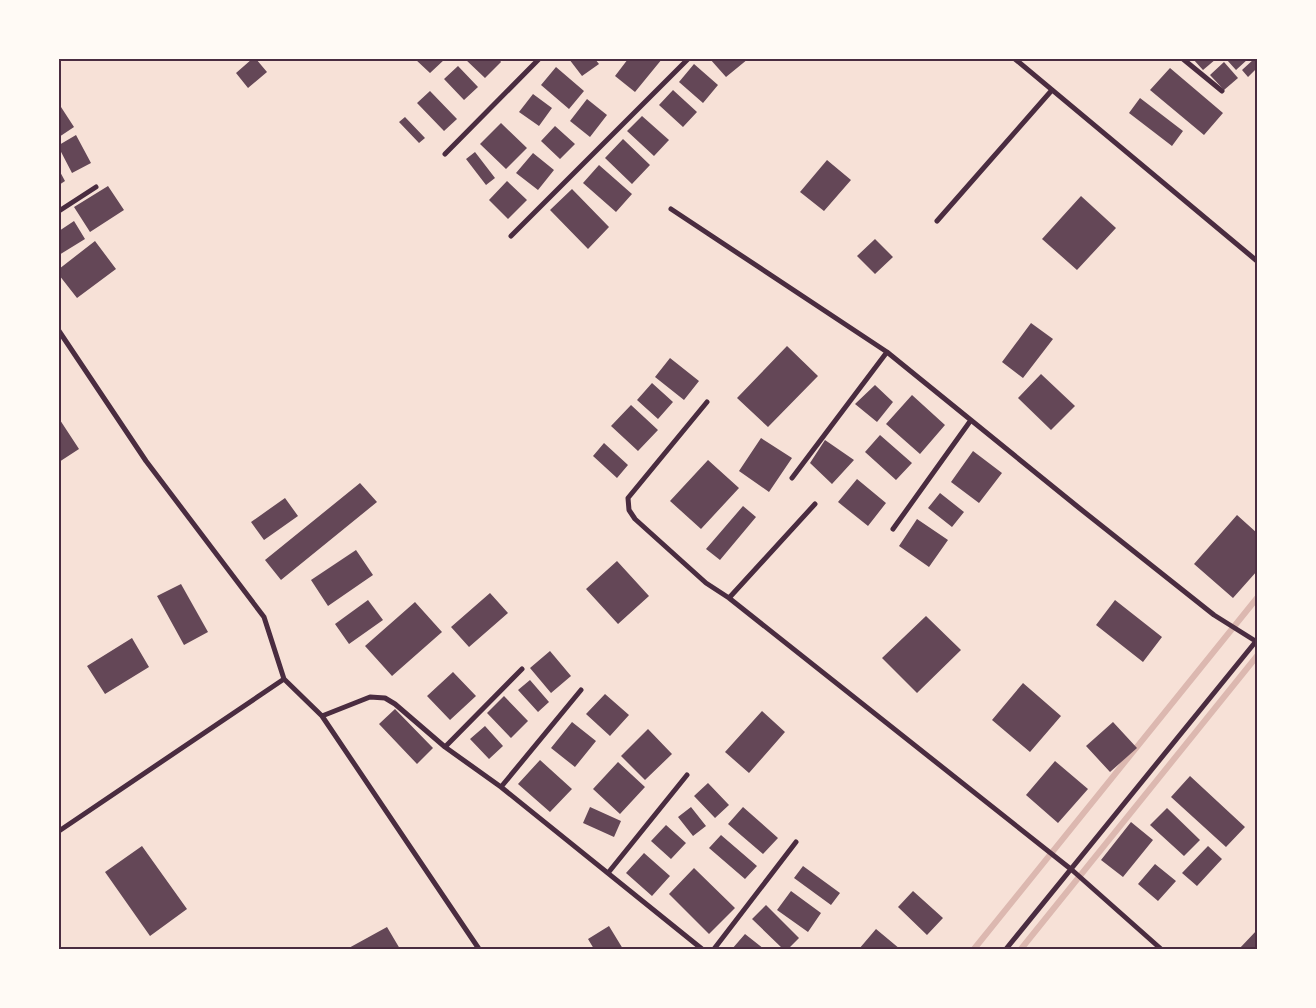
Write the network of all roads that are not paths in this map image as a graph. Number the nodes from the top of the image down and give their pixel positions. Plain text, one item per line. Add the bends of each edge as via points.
1 (539, 59) edge
2 (688, 59) edge
3 (1015, 59) edge
4 (1183, 59) edge
5 (1052, 90) junction
6 (1222, 91) dead end
7 (445, 154) dead end
8 (96, 187) dead end
9 (672, 209) dead end
10 (59, 211) edge
11 (937, 221) dead end
12 (511, 236) dead end
13 (1257, 261) edge
14 (59, 331) edge
15 (888, 352) junction
16 (707, 402) dead end
17 (971, 420) junction
18 (792, 478) dead end
19 (815, 504) dead end
20 (892, 529) dead end
21 (728, 598) junction
22 (1257, 641) edge
23 (522, 669) dead end
24 (284, 679) junction
25 (581, 690) dead end
26 (322, 716) junction
27 (445, 747) junction
28 (687, 775) dead end
29 (501, 788) junction
30 (59, 830) edge
31 (796, 842) dead end
32 (1072, 870) junction
33 (608, 873) junction
34 (479, 949) edge
35 (702, 949) edge
36 (714, 949) edge
37 (1006, 949) edge
38 (1161, 949) edge

1 - 7 street
2 - 12 street
3 - 5 street
4 - 6 street
5 - 11 street
5 - 13 street
8 - 10 street
9 - 15 street
14 - 24 street via 146,461 264,617
15 - 17 street
15 - 18 street
16 - 21 street via 628,498 629,510 634,519 706,583
17 - 20 street
17 - 22 street via 1214,615
19 - 21 street
21 - 32 street
22 - 32 street
23 - 27 street
24 - 26 street
24 - 30 street
25 - 29 street
26 - 27 street via 370,696 385,698
26 - 34 street
27 - 29 street
28 - 33 street
29 - 33 street
31 - 36 street
32 - 37 street
32 - 38 street
33 - 35 street

